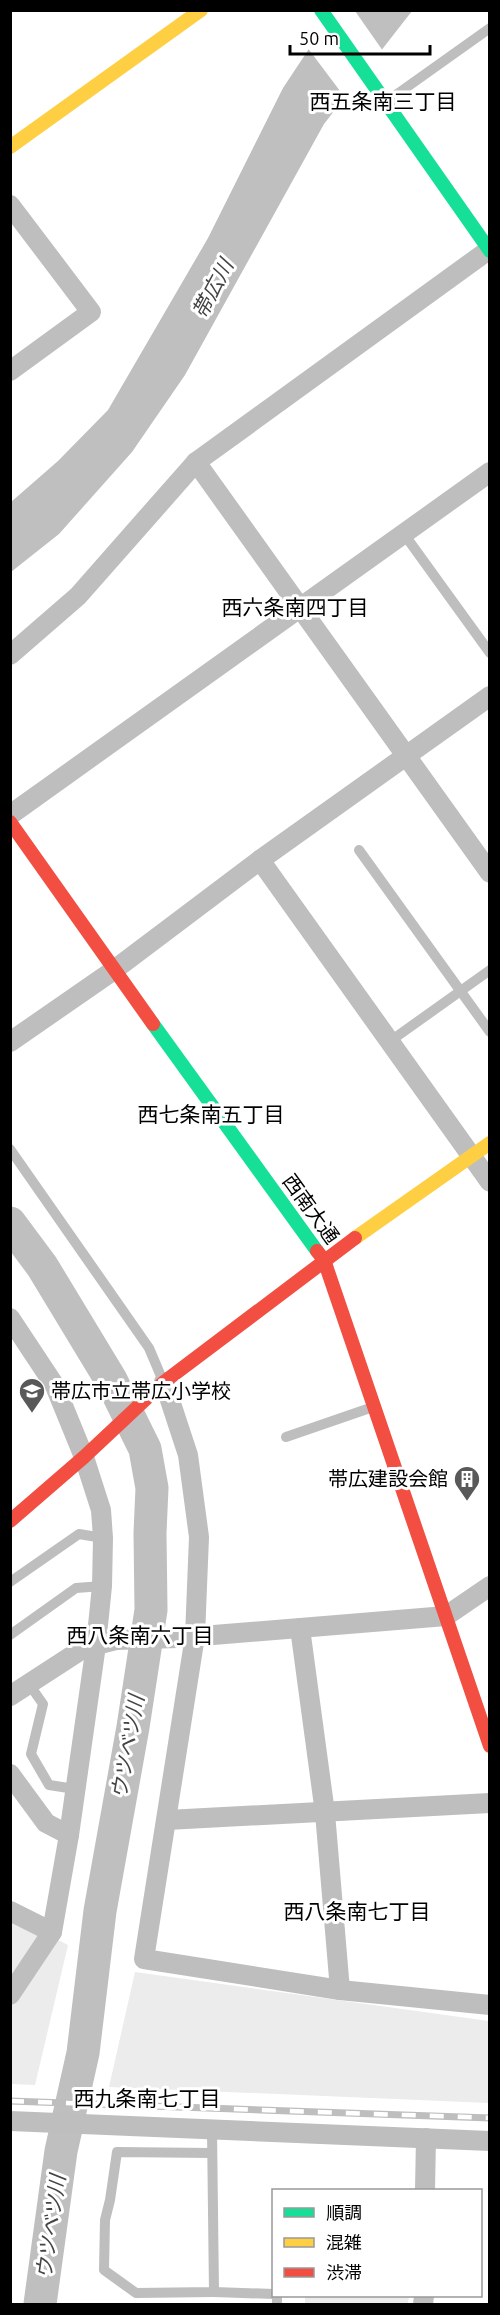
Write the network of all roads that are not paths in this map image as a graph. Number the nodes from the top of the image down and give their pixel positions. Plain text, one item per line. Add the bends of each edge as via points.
1 (201, 10) edge
2 (321, 10) edge
3 (489, 28) edge
4 (386, 102) junction
5 (10, 147) edge
6 (10, 205) edge
7 (489, 250) edge
8 (10, 370) edge
9 (196, 462) junction
10 (489, 472) edge
11 (404, 534) junction
12 (302, 608) junction
13 (489, 653) edge
14 (10, 655) edge
15 (489, 696) edge
16 (406, 757) junction
17 (10, 815) edge
18 (10, 822) edge
19 (359, 850) dead end
20 (260, 860) junction
21 (489, 873) edge
22 (114, 970) junction
23 (489, 970) edge
24 (460, 991) junction
25 (489, 1032) edge
26 (10, 1042) edge
27 (389, 1042) junction
28 (489, 1143) edge
29 (10, 1149) edge
30 (471, 1156) junction
31 (489, 1182) edge
32 (324, 1260) junction
33 (10, 1318) edge
34 (164, 1382) junction
35 (374, 1407) junction
36 (286, 1437) dead end
37 (91, 1450) junction
38 (10, 1521) edge
39 (103, 1538) junction
40 (10, 1582) edge
41 (102, 1586) junction
42 (489, 1586) edge
43 (446, 1616) junction
44 (300, 1628) junction
45 (10, 1635) edge
46 (186, 1637) junction
47 (96, 1645) junction
48 (29, 1684) junction
49 (10, 1696) edge
50 (489, 1746) edge
51 (10, 1774) edge
52 (75, 1789) junction
53 (489, 1803) edge
54 (325, 1813) junction
55 (167, 1820) junction
56 (69, 1835) junction
57 (10, 1911) edge
58 (52, 1932) junction
59 (340, 1990) junction
60 (10, 1995) edge
61 (489, 2005) edge
62 (16, 2122) edge
63 (212, 2130) junction
64 (426, 2138) junction
65 (489, 2141) edge
66 (212, 2152) junction
67 (425, 2189) edge
68 (214, 2292) junction
69 (272, 2294) edge

1 - 5 street
2 - 4 street
3 - 4 lane
4 - 7 street
6 - 8 street via 91,312
7 - 9 street
9 - 12 street
9 - 14 street via 78,596
10 - 11 street
11 - 12 street
11 - 13 lane
12 - 16 street
12 - 17 street
15 - 16 street
16 - 20 street
16 - 21 street
18 - 22 street, 西南大通
19 - 24 lane
20 - 22 street
20 - 27 street
22 - 26 street
22 - 32 street, 西南大通
23 - 24 lane
24 - 25 lane
24 - 27 lane
27 - 30 street
28 - 30 street
29 - 34 lane via 149,1348
30 - 31 street
30 - 32 street
32 - 34 street
32 - 35 street, 西南大通
33 - 37 street
34 - 37 street
34 - 46 street via 188,1455 199,1537
35 - 36 lane
35 - 43 street, 西南大通
37 - 38 street
37 - 39 street
39 - 40 lane via 79,1534
39 - 41 street
41 - 45 lane via 76,1588
41 - 47 street
42 - 43 street
43 - 44 street
43 - 50 street, 西南大通
44 - 46 street
44 - 54 street
46 - 47 street via 116,1640
46 - 55 street
47 - 48 street via 84,1648
47 - 52 street
48 - 49 street
48 - 52 lane via 43,1704 31,1754 49,1785
51 - 56 street via 46,1823
52 - 56 street
53 - 54 street
54 - 55 street
54 - 59 street
55 - 59 street via 144,1959
56 - 58 street
57 - 58 street
58 - 60 street
59 - 61 street
62 - 63 street
63 - 64 street
63 - 66 lane
64 - 65 street
64 - 67 street
66 - 68 lane
66 - 68 lane via 117,2151 105,2220 104,2270 136,2293
68 - 69 lane

